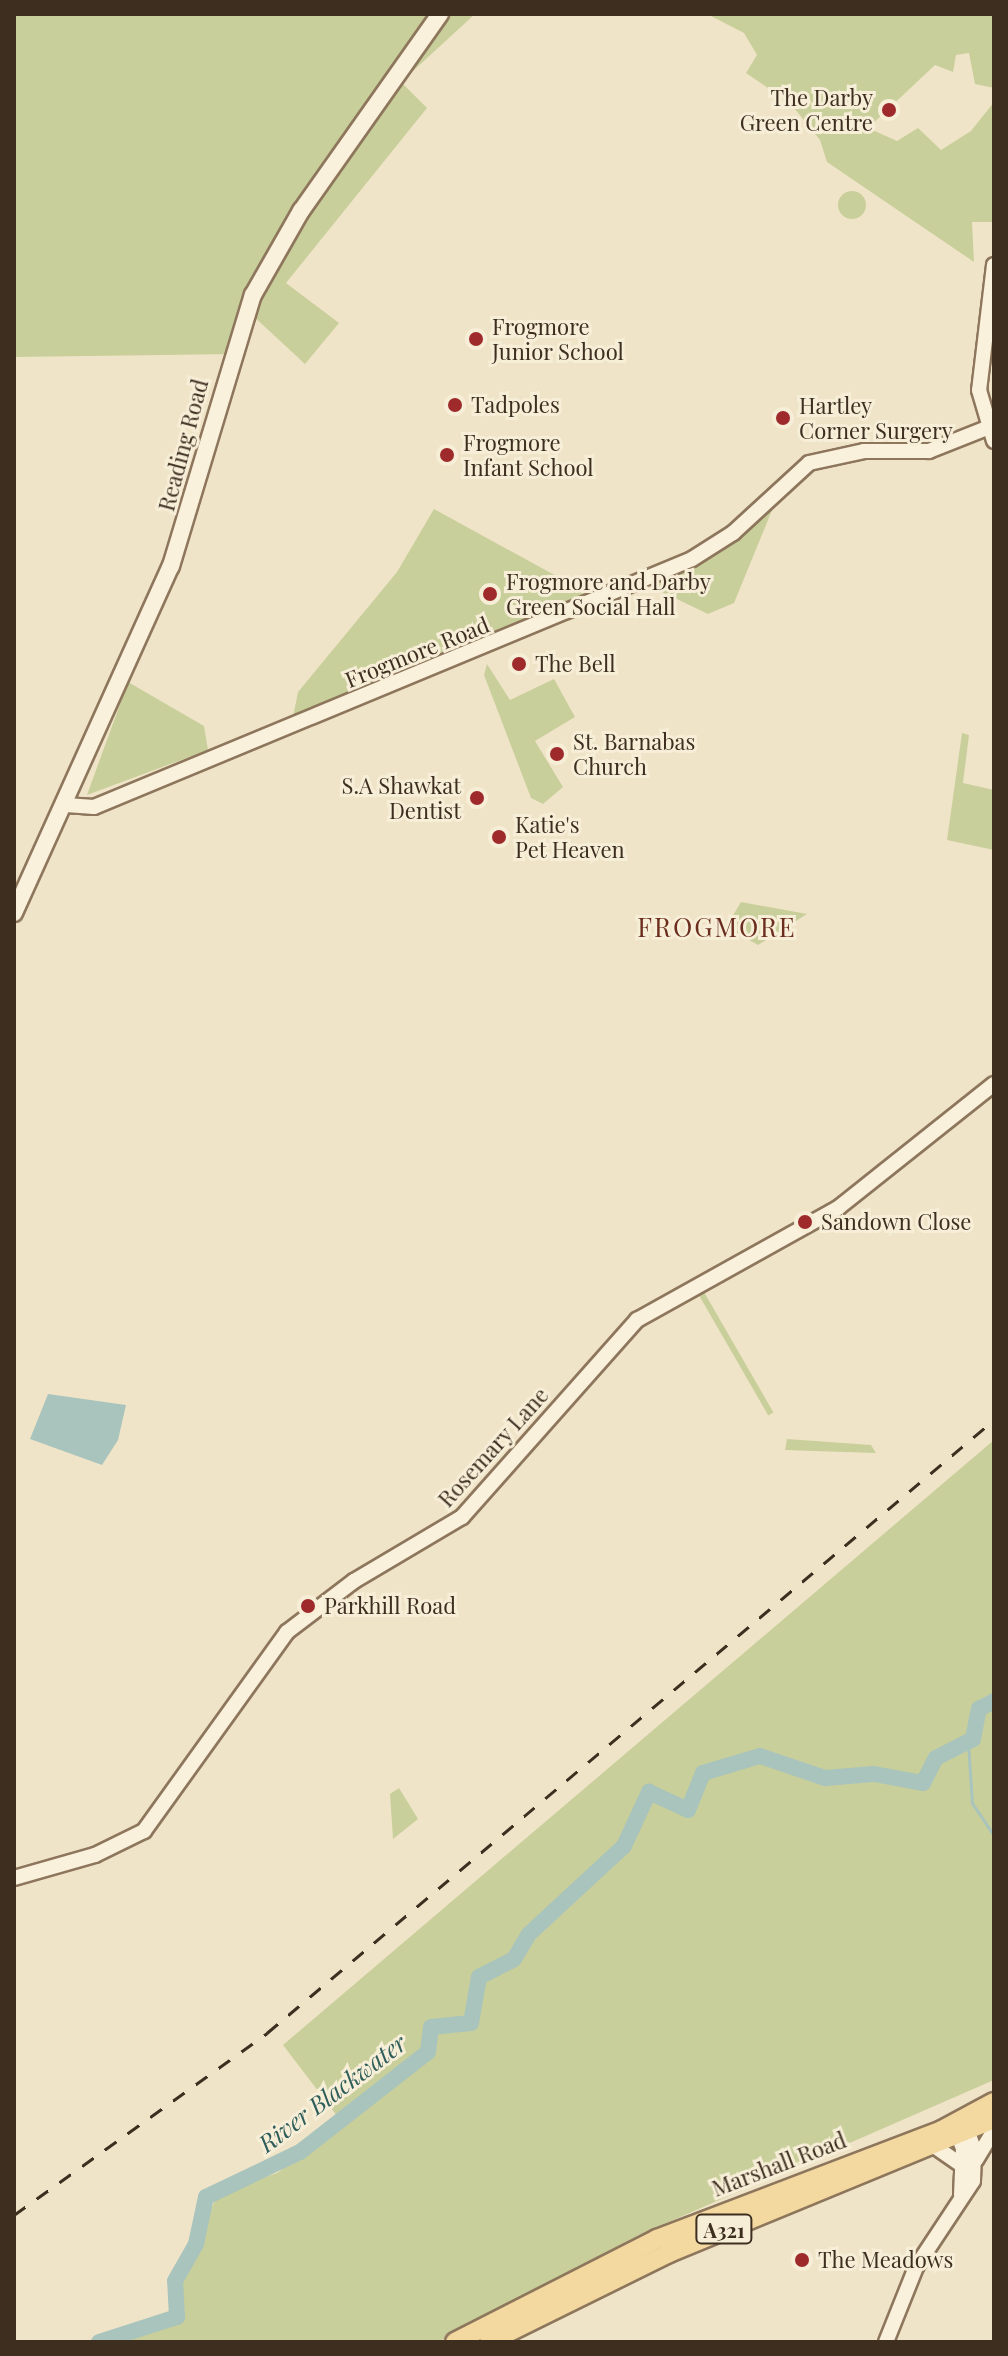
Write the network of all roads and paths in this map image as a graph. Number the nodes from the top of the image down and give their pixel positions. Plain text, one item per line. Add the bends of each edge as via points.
1 (440, 14) edge
2 (994, 265) edge
3 (990, 434) edge
4 (66, 805) junction
5 (14, 913) edge
6 (994, 1084) edge
7 (14, 1878) edge
8 (994, 2102) edge
9 (994, 2119) edge
10 (961, 2128) junction
11 (994, 2130) edge
12 (937, 2148) junction
13 (970, 2164) junction
14 (455, 2342) edge
15 (489, 2342) edge
16 (886, 2342) edge

1 - 4 main road, Reading Road via 301,211 253,295 171,566
2 - 3 street via 979,390
3 - 4 street, Frogmore Road via 929,451 838,454 809,463 733,533 692,559 107,802
4 - 5 main road, Reading Road
6 - 7 street, Rosemary Lane via 838,1208 637,1320 462,1517 354,1581 287,1632 144,1831 95,1855
8 - 10 main road, Marshall Road / A321
9 - 10 main road, Marshall Road / A321
10 - 12 main road, Marshall Road / A321
10 - 13 street
10 - 14 main road, Marshall Road / A321 via 657,2239
11 - 13 street
12 - 13 street
12 - 15 main road, Marshall Road / A321 via 710,2235
13 - 16 street via 960,2199 916,2267

